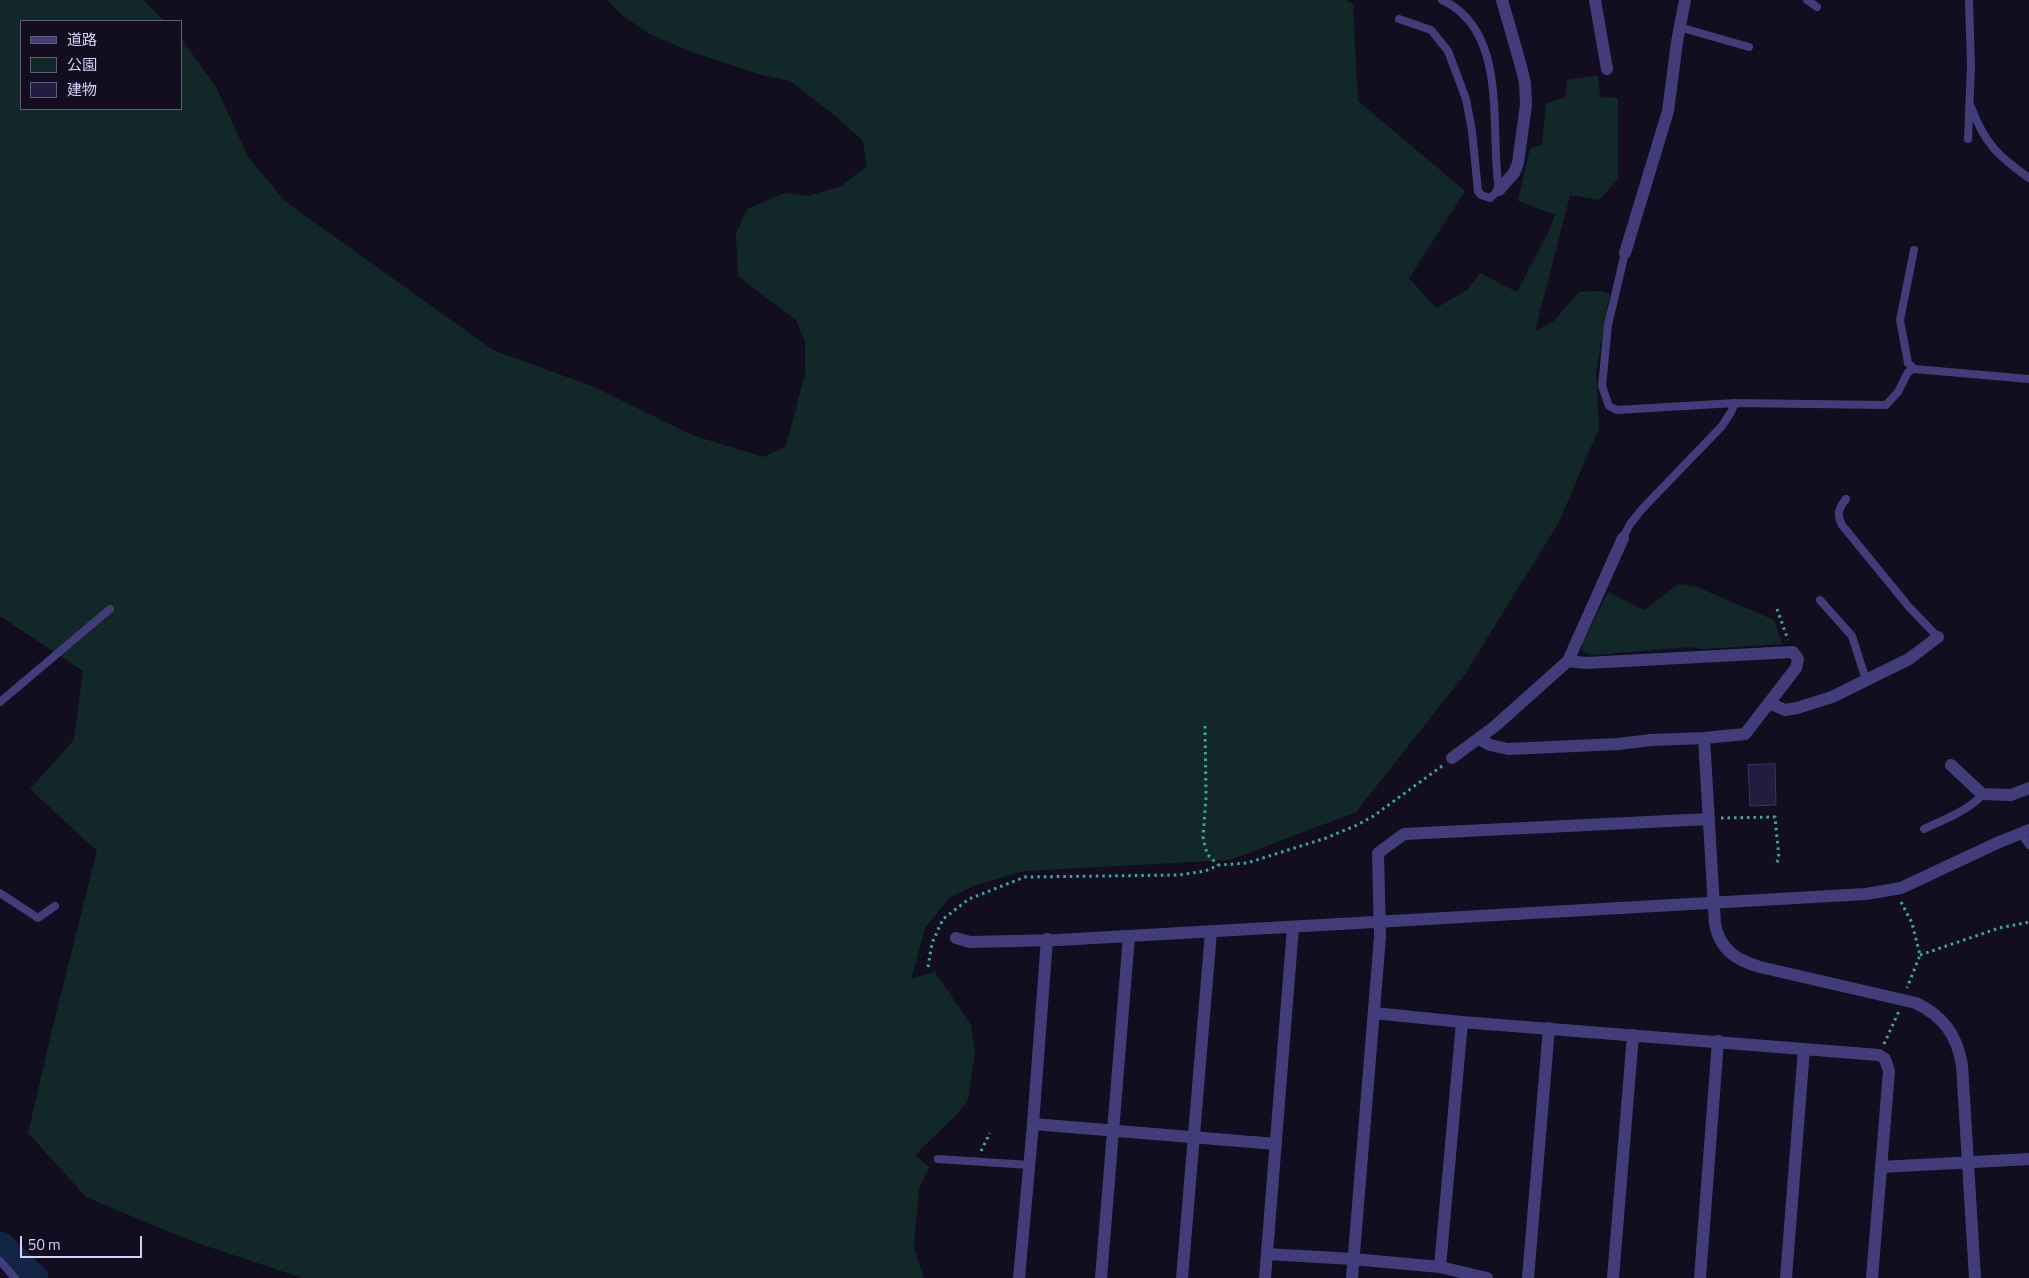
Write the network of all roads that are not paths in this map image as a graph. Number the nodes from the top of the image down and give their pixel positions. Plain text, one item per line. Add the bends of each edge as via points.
1 (1442, 0) edge
2 (1502, 0) edge
3 (1595, 0) edge
4 (1685, 0) edge
5 (1807, 0) edge
6 (1969, 0) edge
7 (1816, 7) dead end
8 (1399, 19) dead end
9 (1679, 27) junction
10 (1749, 47) dead end
11 (1607, 69) dead end
12 (1970, 103) junction
13 (1968, 140) dead end
14 (2029, 178) edge
15 (1499, 190) junction
16 (1914, 250) dead end
17 (1625, 252) joint
18 (1914, 369) junction
19 (2029, 379) edge
20 (1735, 403) junction
21 (1846, 499) dead end
22 (1623, 538) joint
23 (1820, 600) dead end
24 (110, 609) dead end
25 (1938, 637) joint
26 (1568, 662) junction
27 (1866, 680) junction
28 (0, 702) edge
29 (1769, 703) junction
30 (1704, 738) junction
31 (1479, 739) junction
32 (1452, 758) road end
33 (1951, 766) dead end
34 (2029, 788) edge
35 (1982, 794) junction
36 (1714, 818) junction
37 (1924, 829) dead end
38 (2025, 832) edge
39 (2029, 845) edge
40 (0, 894) edge
41 (1713, 903) junction
42 (55, 906) dead end
43 (1380, 922) junction
44 (1293, 927) junction
45 (1211, 932) junction
46 (1129, 936) junction
47 (956, 938) dead end
48 (1047, 939) junction
49 (1374, 1013) junction
50 (1462, 1022) junction
51 (1549, 1028) junction
52 (1634, 1035) junction
53 (1718, 1041) junction
54 (1804, 1049) junction
55 (1033, 1124) junction
56 (1112, 1132) junction
57 (1193, 1138) junction
58 (1276, 1144) junction
59 (938, 1159) dead end
60 (2029, 1159) edge
61 (1968, 1162) junction
62 (1030, 1165) junction
63 (1881, 1167) junction
64 (1267, 1254) junction
65 (1353, 1259) junction
66 (0, 1261) edge
67 (1440, 1267) junction
68 (15, 1278) edge
69 (1019, 1278) edge
70 (1101, 1278) edge
71 (1182, 1278) edge
72 (1265, 1278) edge
73 (1352, 1278) edge
74 (1488, 1278) edge
75 (1528, 1278) edge
76 (1614, 1278) edge
77 (1700, 1278) edge
78 (1786, 1278) edge
79 (1872, 1278) edge
80 (1975, 1278) edge

1 - 15 lane via 1462,13 1477,31 1487,56 1493,90
2 - 15 street via 1525,83 1526,105 1518,163
3 - 11 street
4 - 9 street
5 - 7 lane
6 - 12 lane
8 - 15 lane via 1431,30 1448,51 1466,99 1478,191 1490,198
9 - 10 lane
9 - 17 street via 1668,110
12 - 13 lane
12 - 14 lane via 1978,127 1996,153
16 - 18 lane via 1900,320 1908,363
17 - 20 lane via 1608,325 1602,386 1608,406 1618,410
18 - 19 lane
18 - 20 lane via 1908,372 1898,392 1886,405
20 - 22 lane via 1722,426 1643,508
21 - 25 lane via 1839,508 1838,518 1842,525
22 - 26 street
23 - 27 lane via 1852,636
24 - 28 lane
25 - 27 street via 1909,659
26 - 29 street via 1792,652 1798,659 1796,668
26 - 31 street
27 - 29 street via 1832,697 1797,708 1785,710
29 - 30 street via 1745,734
30 - 31 street via 1508,749
30 - 36 street
31 - 32 street
33 - 35 street
34 - 35 street via 2011,795
35 - 37 lane via 1958,813
36 - 41 street
36 - 43 street via 1404,834 1378,853
38 - 39 lane
38 - 41 street via 1896,890
40 - 42 lane via 38,918
41 - 43 street
41 - 61 street via 1719,939 1738,959 1916,1003 1944,1021 1956,1040 1960,1054
43 - 44 street
43 - 49 street
44 - 45 street
44 - 58 street
45 - 46 street
45 - 57 street
46 - 48 street
46 - 56 street
47 - 48 street via 970,942
48 - 55 street
49 - 50 street
49 - 65 street
50 - 51 street
50 - 67 street
51 - 52 street
51 - 75 street
52 - 53 street
52 - 76 street
53 - 54 street
53 - 77 street
54 - 63 street via 1872,1053 1884,1058 1889,1071
54 - 78 street
55 - 56 street
55 - 62 street
56 - 57 street
56 - 70 street
57 - 58 street
57 - 71 street
58 - 64 street
59 - 62 lane
60 - 61 street
61 - 63 street
61 - 80 street
62 - 69 street
63 - 79 street
64 - 65 street
64 - 72 street
65 - 67 street
65 - 73 street
66 - 68 lane
67 - 74 street

